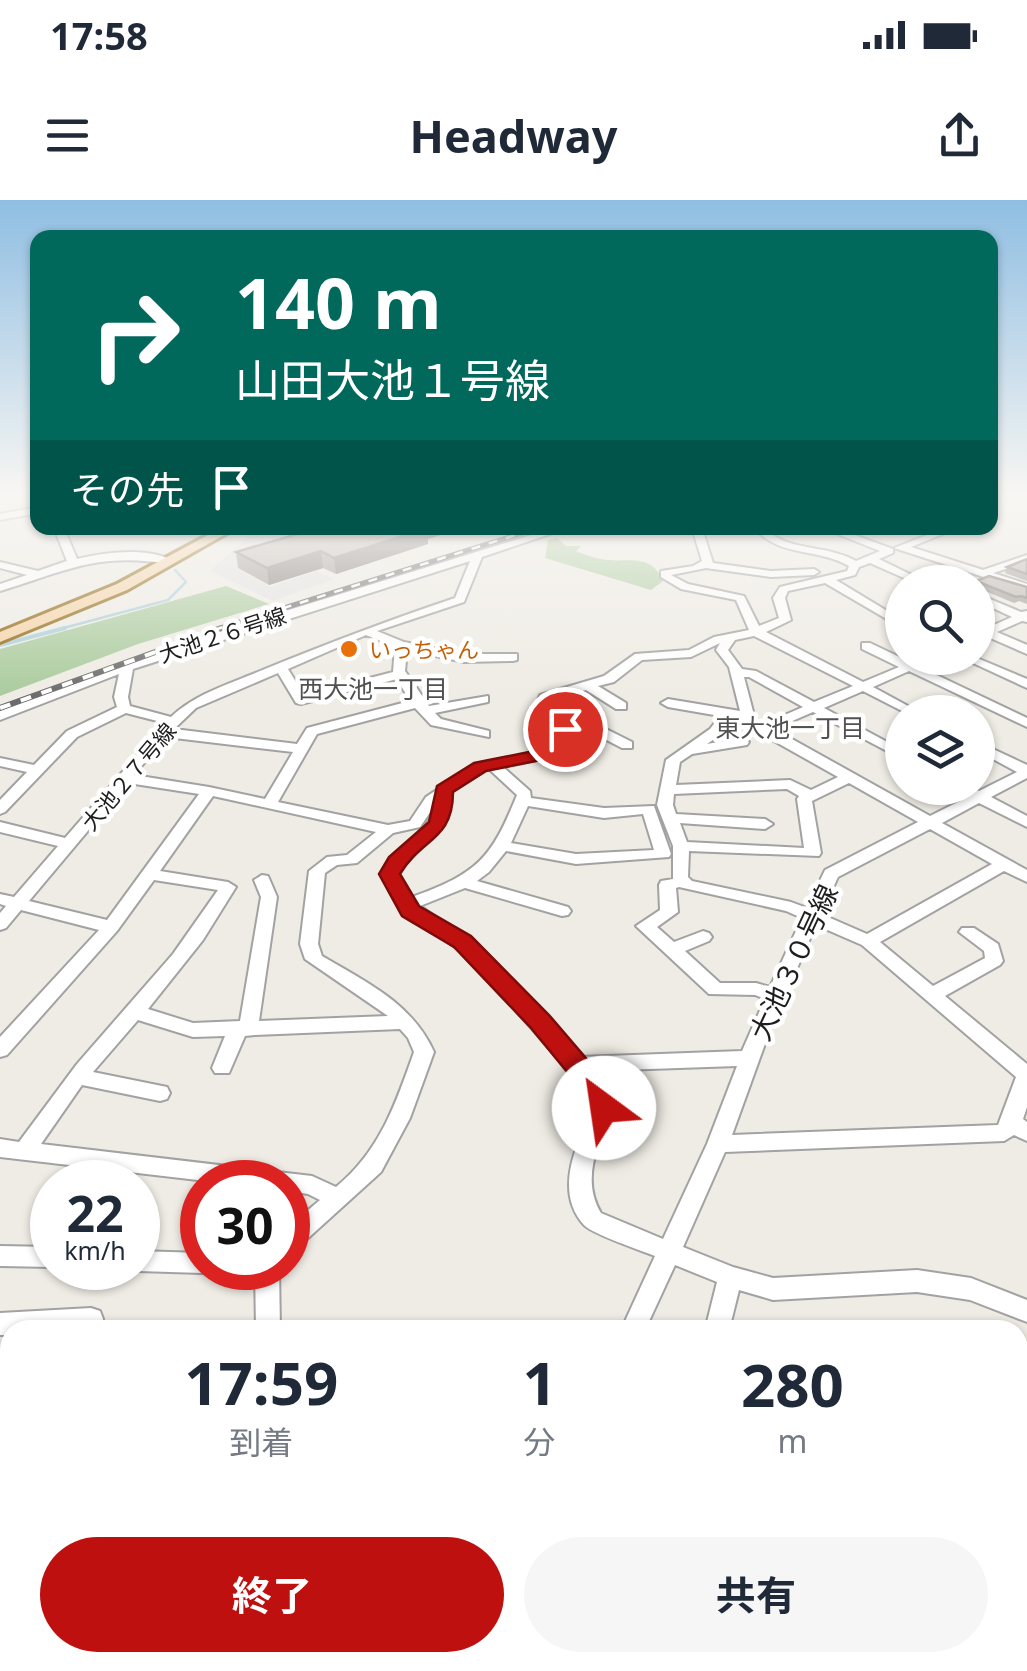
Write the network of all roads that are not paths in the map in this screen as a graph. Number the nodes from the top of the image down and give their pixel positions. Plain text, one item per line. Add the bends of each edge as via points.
1 (72, 560) edge
2 (169, 560) edge
3 (457, 560) edge
4 (475, 560) edge
5 (707, 560) edge
6 (845, 560) edge
7 (870, 560) joint
8 (1025, 560) edge
9 (0, 564) edge
10 (706, 565) junction
11 (854, 565) junction
12 (885, 566) edge
13 (995, 569) edge
14 (39, 574) junction
15 (839, 575) junction
16 (995, 575) edge
17 (825, 578) junction
18 (0, 588) edge
19 (1027, 588) edge
20 (995, 604) edge
21 (885, 608) edge
22 (879, 609) junction
23 (885, 613) edge
24 (1024, 617) edge
25 (995, 627) edge
26 (366, 630) junction
27 (756, 632) junction
28 (0, 636) edge
29 (730, 637) junction
30 (995, 638) edge
31 (400, 645) junction
32 (866, 646) dead end
33 (1027, 650) edge
34 (885, 655) edge
35 (513, 657) dead end
36 (126, 666) junction
37 (280, 666) junction
38 (995, 670) edge
39 (736, 672) junction
40 (400, 674) junction
41 (887, 675) edge
42 (928, 675) edge
43 (1027, 684) edge
44 (588, 686) junction
45 (861, 686) junction
46 (885, 698) edge
47 (483, 699) dead end
48 (668, 704) dead end
49 (621, 706) dead end
50 (422, 707) junction
51 (814, 708) junction
52 (124, 709) junction
53 (741, 714) junction
54 (0, 716) edge
55 (1027, 723) edge
56 (168, 726) junction
57 (565, 729) junction
58 (763, 729) junction
59 (484, 734) dead end
60 (742, 742) dead end
61 (626, 745) dead end
62 (885, 747) edge
63 (300, 749) junction
64 (683, 752) junction
65 (995, 755) edge
66 (0, 762) edge
67 (492, 764) junction
68 (37, 770) junction
69 (1027, 771) edge
70 (126, 778) junction
71 (849, 778) junction
72 (995, 789) edge
73 (209, 790) junction
74 (444, 790) junction
75 (666, 790) junction
76 (811, 796) junction
77 (522, 801) junction
78 (269, 805) junction
79 (965, 805) edge
80 (995, 805) edge
81 (0, 809) edge
82 (670, 818) junction
83 (1027, 822) edge
84 (930, 823) junction
85 (765, 824) dead end
86 (0, 827) edge
87 (388, 830) junction
88 (70, 844) junction
89 (504, 846) junction
90 (681, 846) junction
91 (813, 853) junction
92 (1004, 864) junction
93 (836, 871) junction
94 (150, 874) junction
95 (1027, 877) edge
96 (262, 880) dead end
97 (684, 881) junction
98 (463, 882) junction
99 (0, 899) edge
100 (20, 904) junction
101 (407, 905) junction
102 (562, 911) dead end
103 (813, 916) junction
104 (0, 924) edge
105 (112, 927) junction
106 (968, 932) dead end
107 (702, 937) dead end
108 (868, 941) junction
109 (672, 950) junction
110 (932, 994) junction
111 (776, 996) junction
112 (136, 1012) junction
113 (405, 1022) junction
114 (242, 1031) junction
115 (0, 1050) edge
116 (749, 1058) junction
117 (577, 1064) junction
118 (222, 1068) dead end
119 (1027, 1074) edge
120 (78, 1077) junction
121 (160, 1093) dead end
122 (1020, 1127) edge
123 (718, 1144) junction
124 (0, 1148) edge
125 (24, 1150) junction
126 (339, 1199) junction
127 (310, 1217) edge
128 (670, 1252) junction
129 (0, 1256) edge
130 (30, 1257) edge
131 (730, 1277) junction
132 (267, 1290) edge
133 (1027, 1311) edge
134 (268, 1320) edge
135 (638, 1320) edge
136 (719, 1320) edge

1 - 14 street
2 - 28 main road
3 - 36 street, 大池２６号線
4 - 26 street, 大池２７号線 via 460,600
5 - 10 street
6 - 11 street
7 - 11 street
7 - 12 street
8 - 13 street
9 - 14 street
10 - 15 street
10 - 27 street via 672,570 666,578 740,598
11 - 15 street via 854,572
14 - 18 street
15 - 17 street
16 - 19 street
17 - 22 street
17 - 27 street via 784,589 784,620
20 - 24 street
21 - 22 street
22 - 23 street
24 - 25 street
26 - 31 street
26 - 37 street, 大池２７号線
27 - 29 street
27 - 45 street
29 - 39 street via 722,650
29 - 44 street via 691,652 639,657
30 - 33 street
31 - 35 street via 464,658
31 - 40 street
32 - 34 street
36 - 52 street
36 - 54 street, 大池２６号線
37 - 40 street via 302,700
37 - 56 street, 大池２７号線 via 191,705
38 - 43 street
39 - 51 street
39 - 53 street
40 - 50 street
41 - 45 street
42 - 55 street
44 - 49 street
44 - 57 street via 544,698 547,714
45 - 46 street
45 - 51 street
47 - 50 street
48 - 53 street
50 - 59 street via 436,722
50 - 63 street via 312,731
51 - 58 street
51 - 62 street
52 - 56 street
52 - 68 street via 72,734
53 - 58 street
53 - 64 street
56 - 63 street
56 - 70 street, 大池２７号線
57 - 61 street via 595,729
57 - 67 street via 564,738 540,755
58 - 71 street
60 - 64 street
63 - 78 street
64 - 75 street via 672,760
65 - 69 street
66 - 68 street
67 - 74 street
67 - 77 street via 524,794
68 - 81 street
69 - 72 street, 大池３０号線
70 - 73 street
70 - 88 street, 大池２７号線
71 - 76 street
71 - 84 street
73 - 78 street
73 - 94 street
74 - 87 street via 415,824
74 - 101 street via 438,825 390,874
75 - 76 street via 790,784
75 - 82 street
76 - 91 street via 804,798
77 - 89 street
77 - 89 street via 591,812 649,809 663,854 576,860
78 - 87 street
79 - 84 street, 大池３０号線
80 - 83 street
82 - 85 street
82 - 90 street
84 - 92 street
84 - 93 street, 大池３０号線
86 - 88 street
87 - 113 street via 351,860 333,860 318,871 309,944 314,958
88 - 100 street, 大池２７号線
89 - 98 street
90 - 91 street
90 - 97 street
91 - 93 street
92 - 95 street
92 - 108 street
93 - 103 street, 大池３０号線
94 - 105 street
94 - 112 street via 228,886
96 - 114 street via 269,897
97 - 103 street
97 - 109 street via 667,885 670,912 645,926
98 - 101 street
98 - 102 street
99 - 100 street
100 - 104 street, 大池２７号線
100 - 105 street
101 - 117 street via 462,942
103 - 108 street
103 - 111 street, 大池３０号線
105 - 115 street
106 - 110 street via 992,948 994,960
107 - 109 street
108 - 110 street
109 - 111 street via 716,989
110 - 119 street
111 - 116 street, 大池３０号線
112 - 114 street via 194,1030
112 - 120 street
113 - 114 street
113 - 126 street via 424,1052 414,1082 368,1174
114 - 118 street
116 - 117 street
116 - 123 street, 大池３０号線
117 - 128 street via 604,1108 583,1153 582,1204 593,1220
119 - 122 street
120 - 121 street
120 - 125 street
122 - 123 street via 950,1137
123 - 128 street, 大池３０号線
124 - 125 street
125 - 126 street via 312,1185
126 - 127 street
128 - 131 street
128 - 135 street, 大池３０号線
129 - 130 street
131 - 133 street via 773,1289 917,1281 971,1290
131 - 136 street
132 - 134 street

